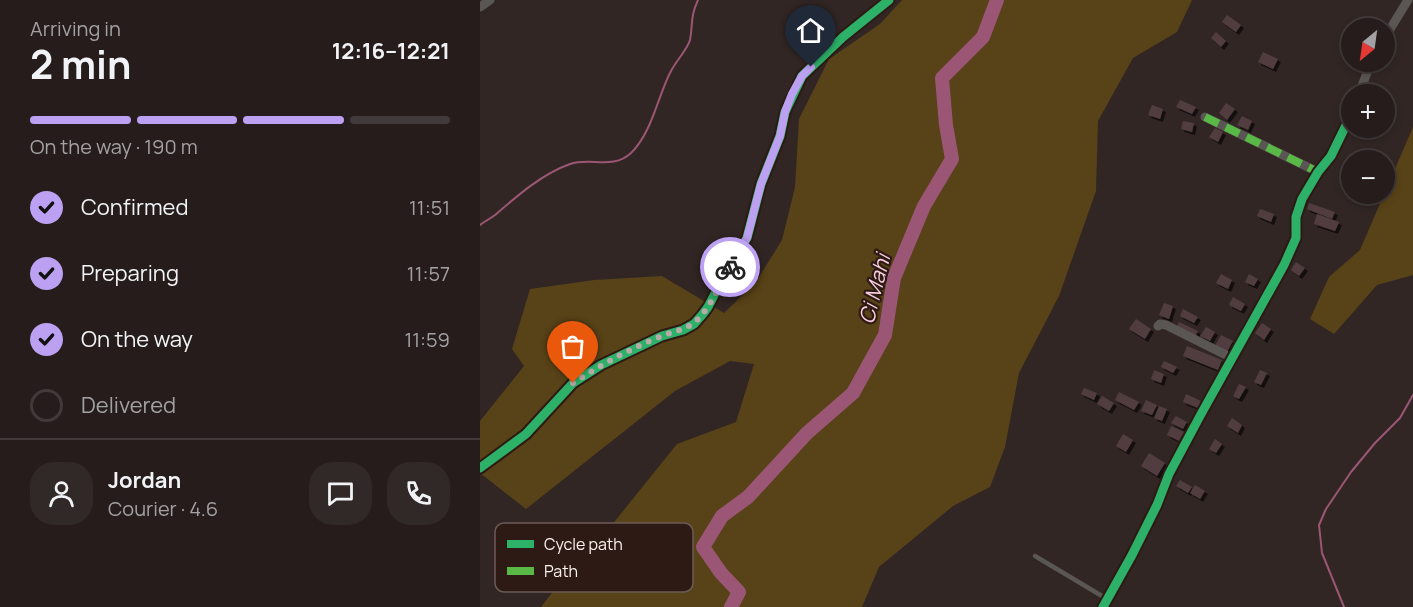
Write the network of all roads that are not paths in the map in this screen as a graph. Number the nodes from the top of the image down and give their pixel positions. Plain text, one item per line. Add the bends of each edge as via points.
1 (490, 0) edge
2 (889, 0) edge
3 (1408, 0) edge
4 (480, 7) edge
5 (1395, 21) edge
6 (1205, 117) dead end
7 (1341, 136) edge
8 (1318, 172) junction
9 (1158, 326) dead end
10 (1232, 358) junction
11 (480, 468) edge
12 (1035, 556) dead end
13 (1105, 603) edge

1 - 4 street
2 - 11 street via 802,76 785,112 747,238 702,315 683,330 611,360 573,383 526,434
3 - 5 street
6 - 8 street
7 - 8 street
8 - 10 street via 1302,199 1296,217 1296,238 1287,260
9 - 10 street via 1166,326
10 - 13 street
12 - 13 lane

